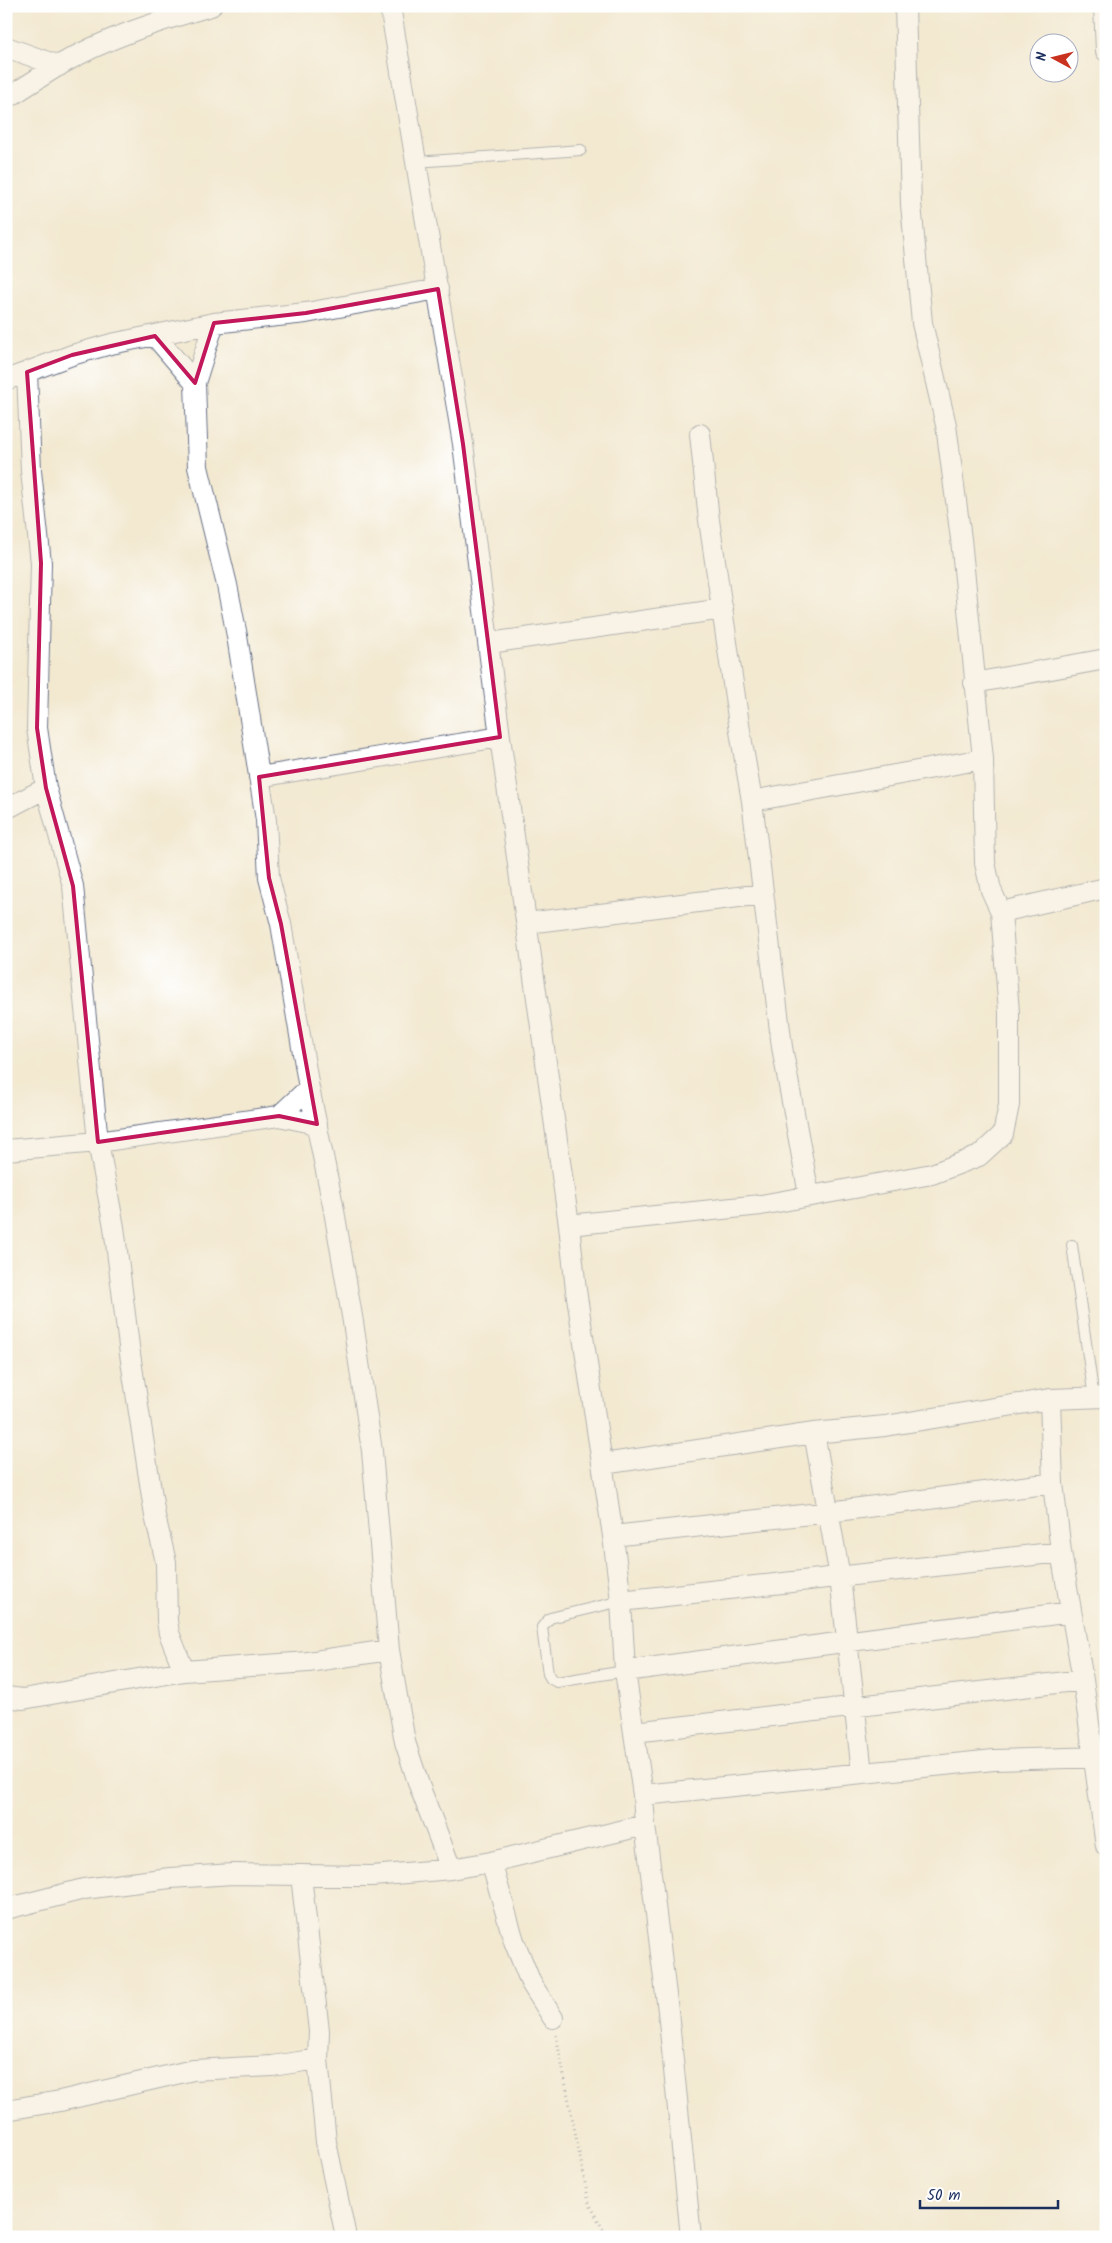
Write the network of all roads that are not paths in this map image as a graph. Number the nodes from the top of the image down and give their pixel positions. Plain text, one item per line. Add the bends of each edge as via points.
1 (211, 6) edge
2 (390, 6) edge
3 (905, 6) edge
4 (1104, 6) edge
5 (6, 47) edge
6 (1106, 51) edge
7 (59, 66) junction
8 (6, 99) edge
9 (581, 150) dead end
10 (416, 162) junction
11 (438, 289) junction
12 (214, 323) junction
13 (155, 336) junction
14 (27, 372) junction
15 (6, 380) edge
16 (195, 383) junction
17 (700, 434) dead end
18 (723, 609) junction
19 (490, 643) junction
20 (1106, 659) edge
21 (974, 683) junction
22 (500, 737) junction
23 (983, 759) junction
24 (259, 777) junction
25 (46, 788) junction
26 (752, 801) junction
27 (6, 809) edge
28 (1106, 888) edge
29 (763, 894) junction
30 (1001, 912) junction
31 (527, 923) junction
32 (309, 1088) junction
33 (279, 1116) junction
34 (317, 1124) junction
35 (98, 1142) junction
36 (6, 1150) edge
37 (809, 1196) junction
38 (569, 1225) junction
39 (1072, 1245) dead end
40 (1100, 1398) edge
41 (1050, 1399) junction
42 (814, 1433) junction
43 (603, 1464) junction
44 (1053, 1482) junction
45 (829, 1512) junction
46 (613, 1536) junction
47 (1061, 1552) junction
48 (840, 1577) junction
49 (621, 1601) junction
50 (1071, 1612) junction
51 (848, 1643) junction
52 (390, 1650) junction
53 (184, 1671) junction
54 (625, 1671) junction
55 (1084, 1680) junction
56 (6, 1697) edge
57 (855, 1707) junction
58 (634, 1732) junction
59 (1100, 1757) edge
60 (862, 1773) junction
61 (643, 1795) junction
62 (645, 1825) junction
63 (1106, 1846) edge
64 (491, 1862) junction
65 (451, 1869) junction
66 (301, 1876) junction
67 (6, 1910) edge
68 (553, 2018) road end
69 (318, 2059) junction
70 (6, 2110) edge
71 (345, 2232) dead end
72 (691, 2237) edge

1 - 7 street via 128,33
2 - 10 street
3 - 21 street via 911,204 922,323 946,426 962,539
4 - 6 street
5 - 7 street
7 - 8 street
9 - 10 lane
10 - 11 street
11 - 12 street via 306,313
11 - 19 street
12 - 13 street
12 - 16 street
13 - 14 street via 72,354
13 - 16 street
14 - 15 street
14 - 25 street via 31,470 41,562 37,728
16 - 24 street via 198,467 227,584
17 - 18 street
18 - 19 street
18 - 26 street
19 - 22 street
20 - 21 street
21 - 23 street
22 - 24 street
22 - 31 street
23 - 26 street
23 - 30 street via 984,863
24 - 32 street via 266,820 268,878 281,924
25 - 27 street
25 - 35 street via 73,886
26 - 29 street
28 - 30 street
29 - 31 street
29 - 37 street via 782,1047
30 - 37 street via 1009,1012 1009,1105 1002,1134 979,1156 932,1174
31 - 38 street
32 - 33 street
32 - 34 street
33 - 34 street
33 - 35 street
34 - 52 street via 335,1215 372,1451
35 - 36 street
35 - 53 street via 114,1227 155,1516 163,1541 167,1621
37 - 38 street via 761,1205
38 - 43 street
39 - 40 lane
40 - 41 street
41 - 42 street via 885,1426
41 - 44 street
42 - 43 street
42 - 45 street
43 - 46 street
44 - 45 street
44 - 47 street
45 - 46 street
45 - 48 street
46 - 49 street
47 - 48 street
47 - 50 street
48 - 49 street
48 - 51 street
49 - 54 street
49 - 54 lane via 550,1618 542,1627 551,1679 557,1682
50 - 51 street
50 - 55 street
51 - 54 street
51 - 57 street
52 - 53 street via 308,1662
52 - 65 street via 405,1742
53 - 56 street via 22,1699
54 - 58 street
55 - 57 street
55 - 59 street
57 - 58 street
57 - 60 street
58 - 61 street
59 - 60 street via 994,1760
59 - 63 street
60 - 61 street
61 - 62 street
62 - 64 street
62 - 72 street
64 - 65 street
64 - 68 street via 514,1942 531,1983
65 - 66 street via 372,1876
66 - 67 street via 232,1874 170,1878 84,1889
66 - 69 street via 319,2032
69 - 70 street via 272,2066 193,2070
69 - 71 street via 326,2142

